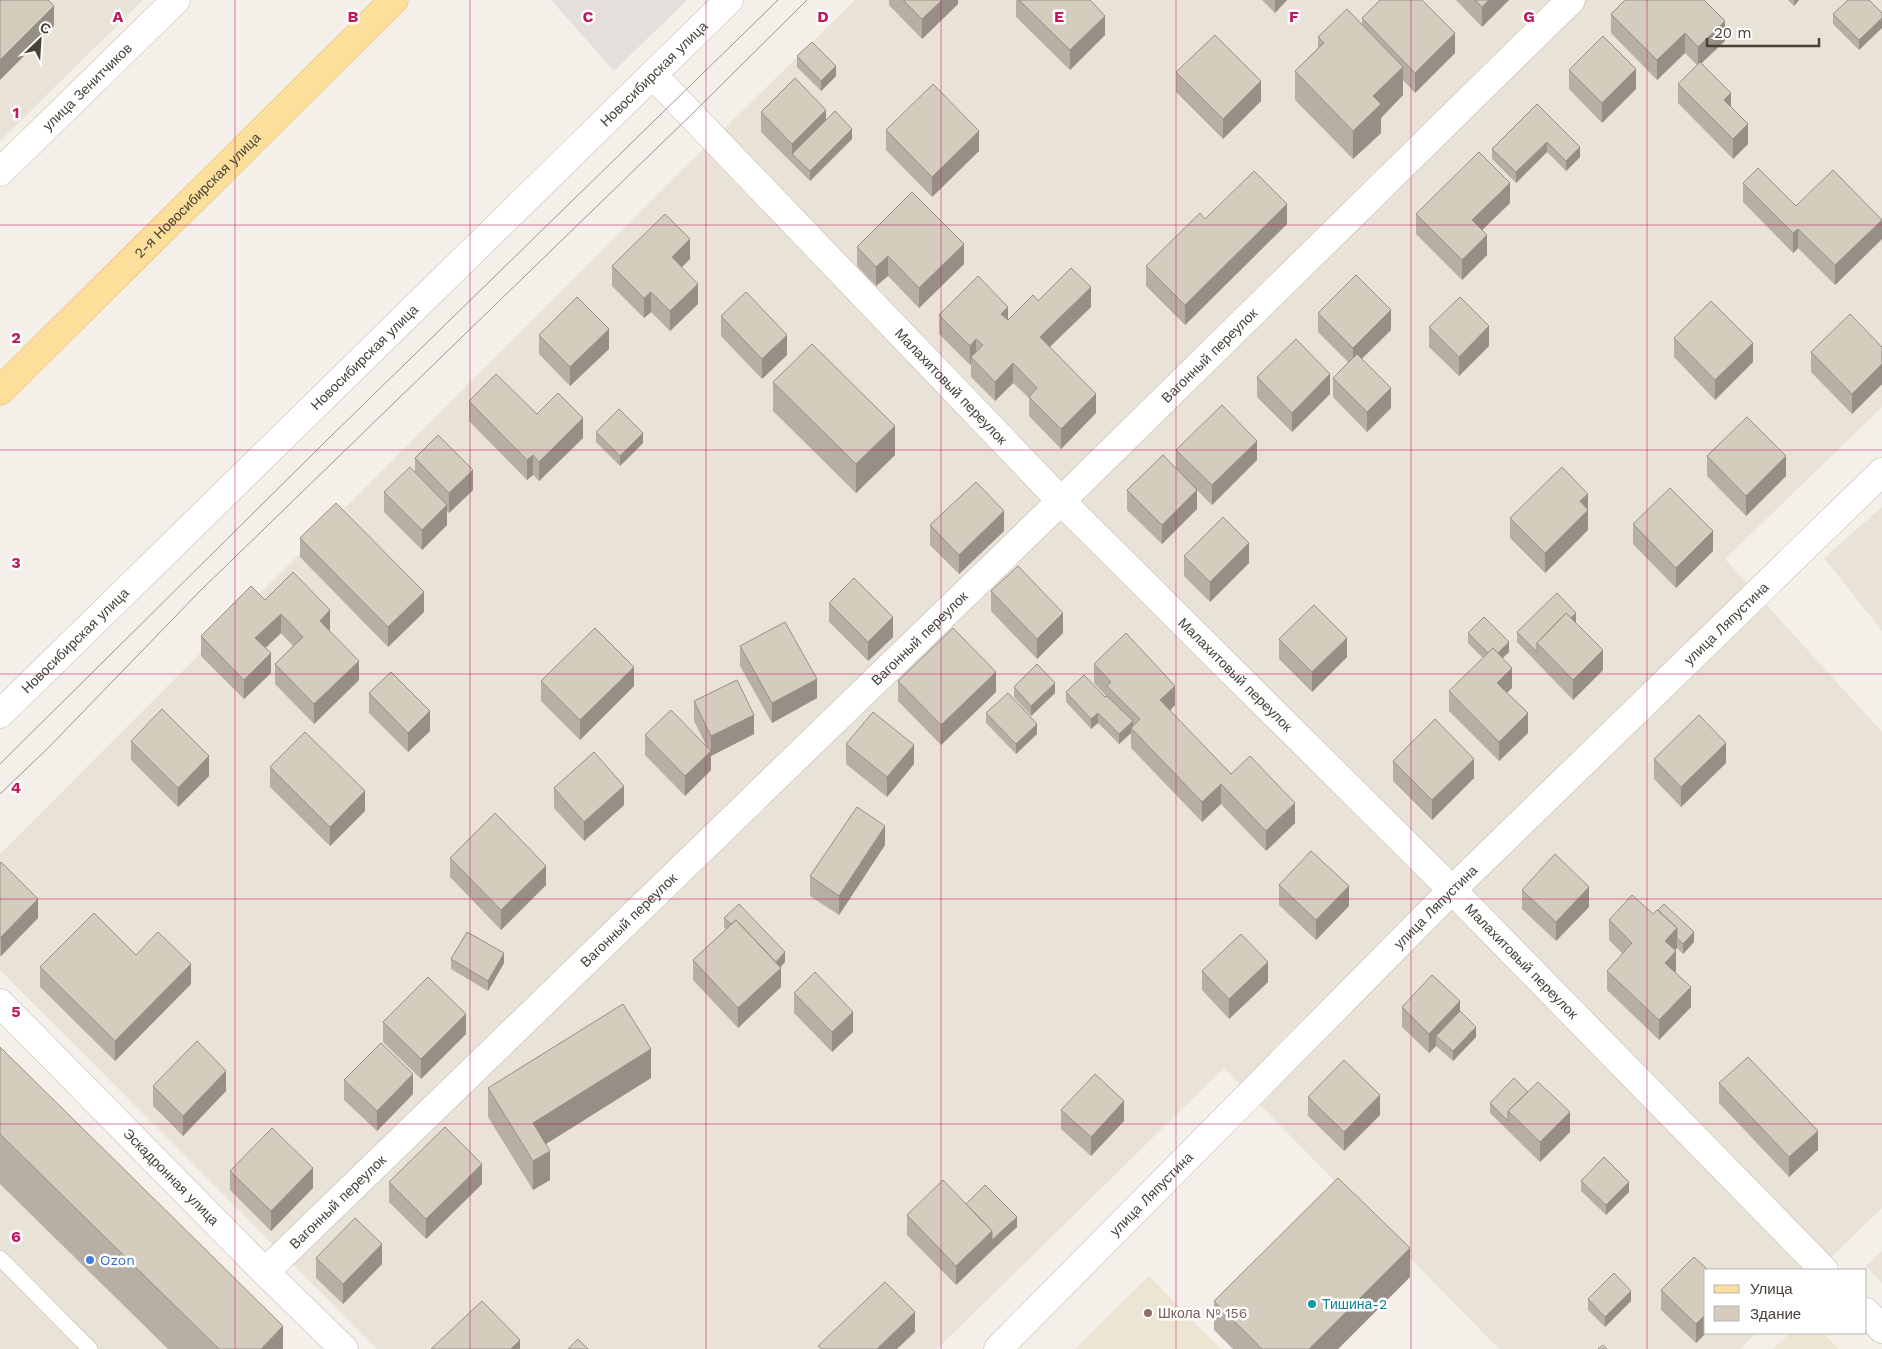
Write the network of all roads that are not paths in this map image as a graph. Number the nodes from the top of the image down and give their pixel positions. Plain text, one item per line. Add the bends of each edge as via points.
1 (176, 0) edge
2 (394, 0) edge
3 (729, 0) edge
4 (1572, 0) edge
5 (653, 75) junction
6 (0, 172) edge
7 (0, 390) edge
8 (1882, 472) edge
9 (1061, 501) junction
10 (0, 714) edge
11 (1452, 890) junction
12 (0, 1003) edge
13 (0, 1258) edge
14 (1823, 1269) edge
15 (265, 1272) junction
16 (1867, 1313) edge
17 (1882, 1329) edge
18 (1001, 1348) edge
19 (90, 1349) edge
20 (344, 1349) edge

1 - 6 street, улица Зенитчиков
2 - 7 main road, 2-я Новосибирская улица
3 - 5 street, Новосибирская улица
4 - 9 street, Вагонный переулок
5 - 9 street, Малахитовый переулок
5 - 10 street, Новосибирская улица
8 - 11 street, улица Ляпустина
9 - 11 street, Малахитовый переулок
9 - 15 street, Вагонный переулок
11 - 14 street, Малахитовый переулок
11 - 18 street, улица Ляпустина
12 - 15 street, Эскадронная улица
13 - 19 lane
15 - 20 street, Эскадронная улица
16 - 17 street

